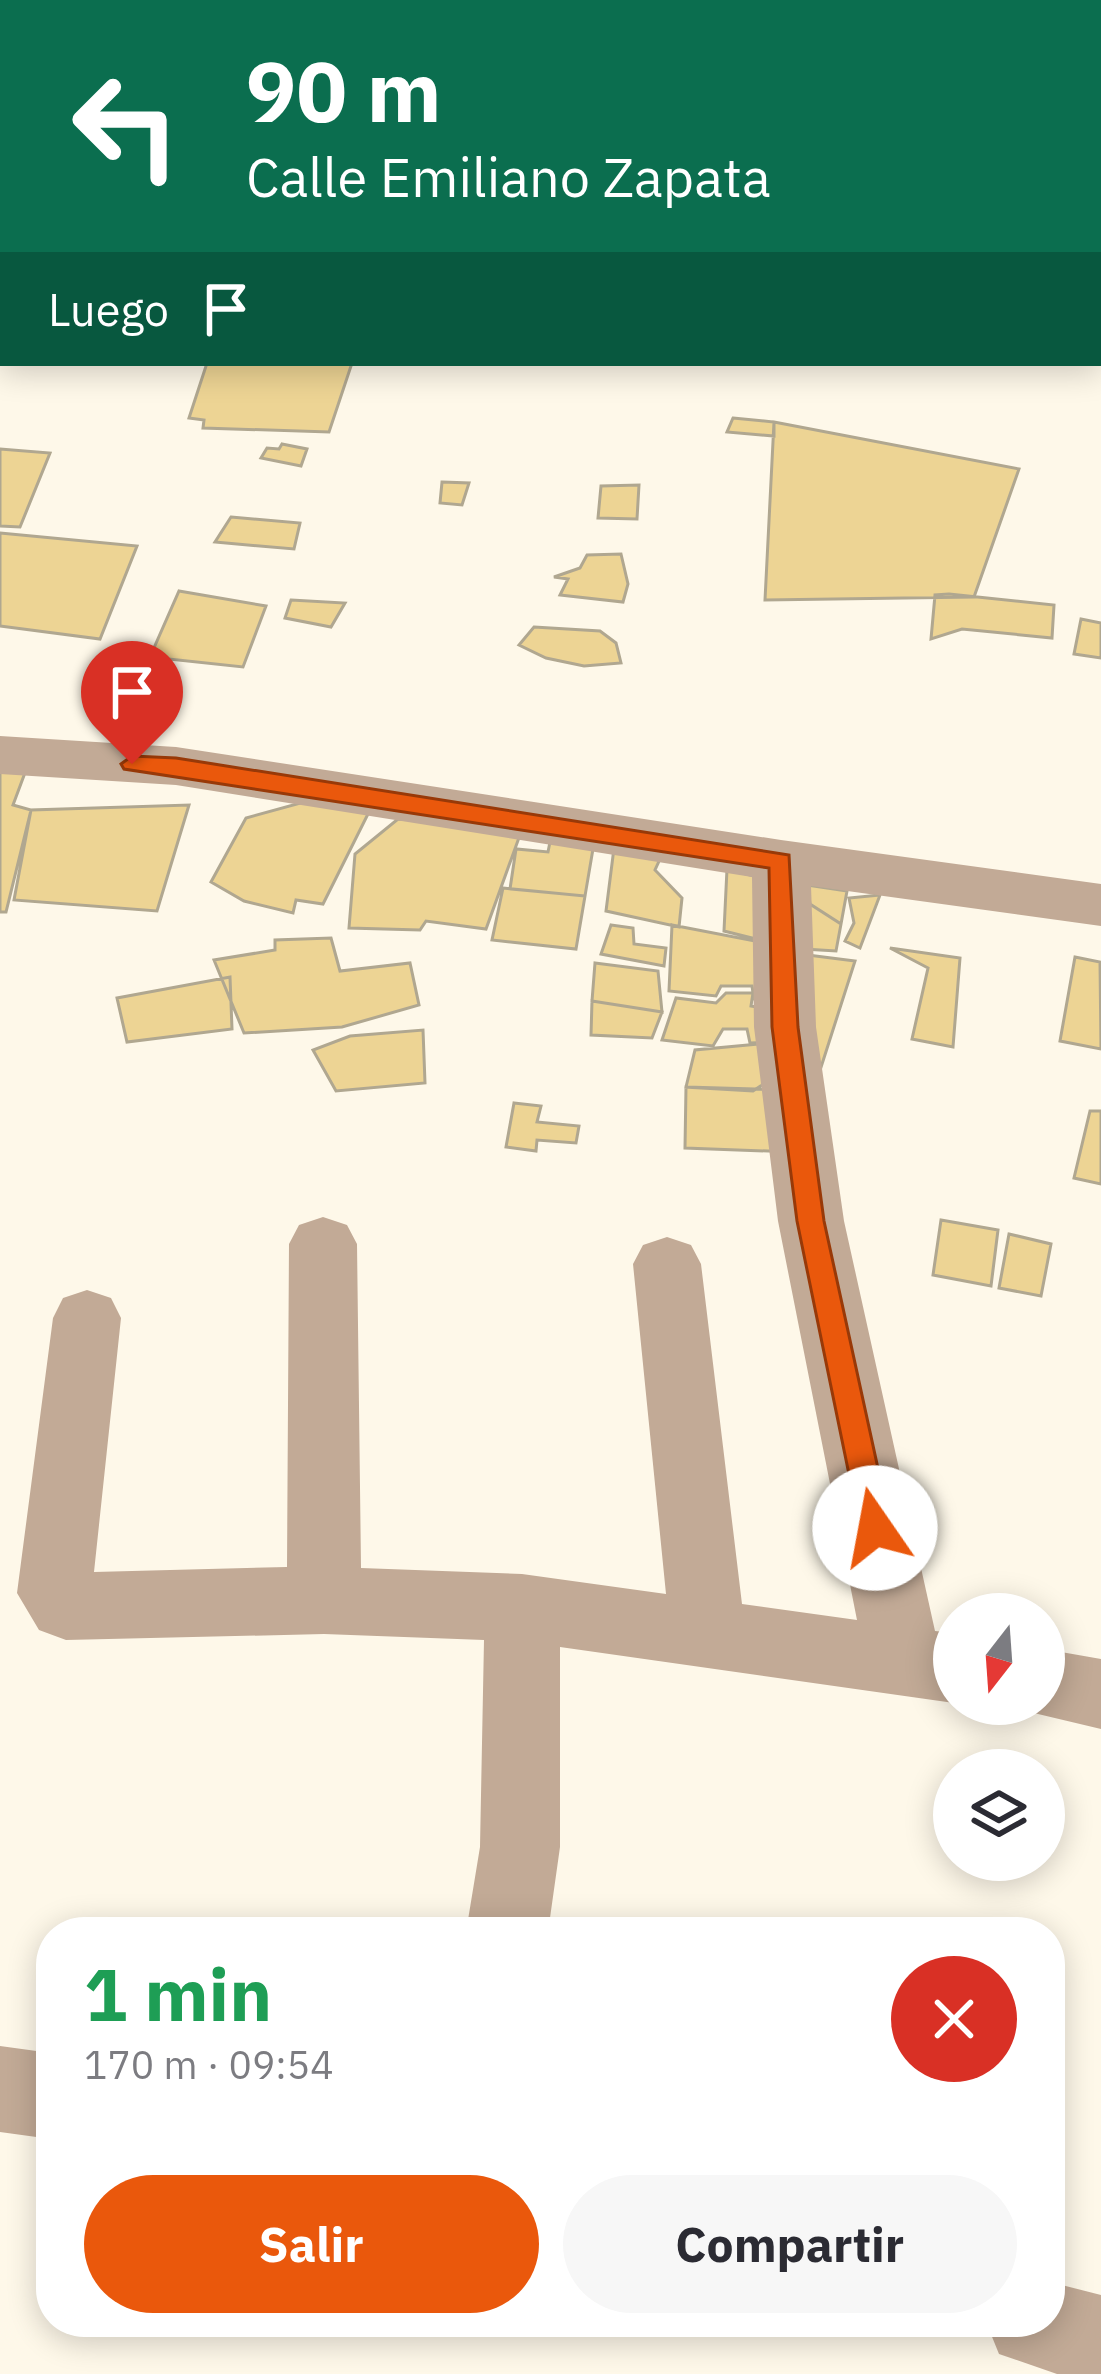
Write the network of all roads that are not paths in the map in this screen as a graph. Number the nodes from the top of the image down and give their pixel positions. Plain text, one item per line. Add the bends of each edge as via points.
1 (0, 755) edge
2 (781, 861) junction
3 (1101, 905) edge
4 (323, 1244) dead end
5 (667, 1264) dead end
6 (87, 1318) dead end
7 (324, 1600) junction
8 (522, 1608) junction
9 (708, 1635) junction
10 (929, 1664) edge
11 (1065, 1688) edge
12 (1101, 1694) edge
13 (509, 1917) edge
14 (0, 2089) edge
15 (36, 2094) edge
16 (1065, 2331) edge
17 (1101, 2340) edge

1 - 2 street via 176,766
2 - 3 street
2 - 10 street via 785,1027 811,1221
4 - 7 street
5 - 9 street
6 - 7 street via 54,1593 66,1606 88,1609
7 - 8 street
8 - 9 street
8 - 13 street via 520,1847
9 - 10 street
11 - 12 street
14 - 15 street
16 - 17 street

